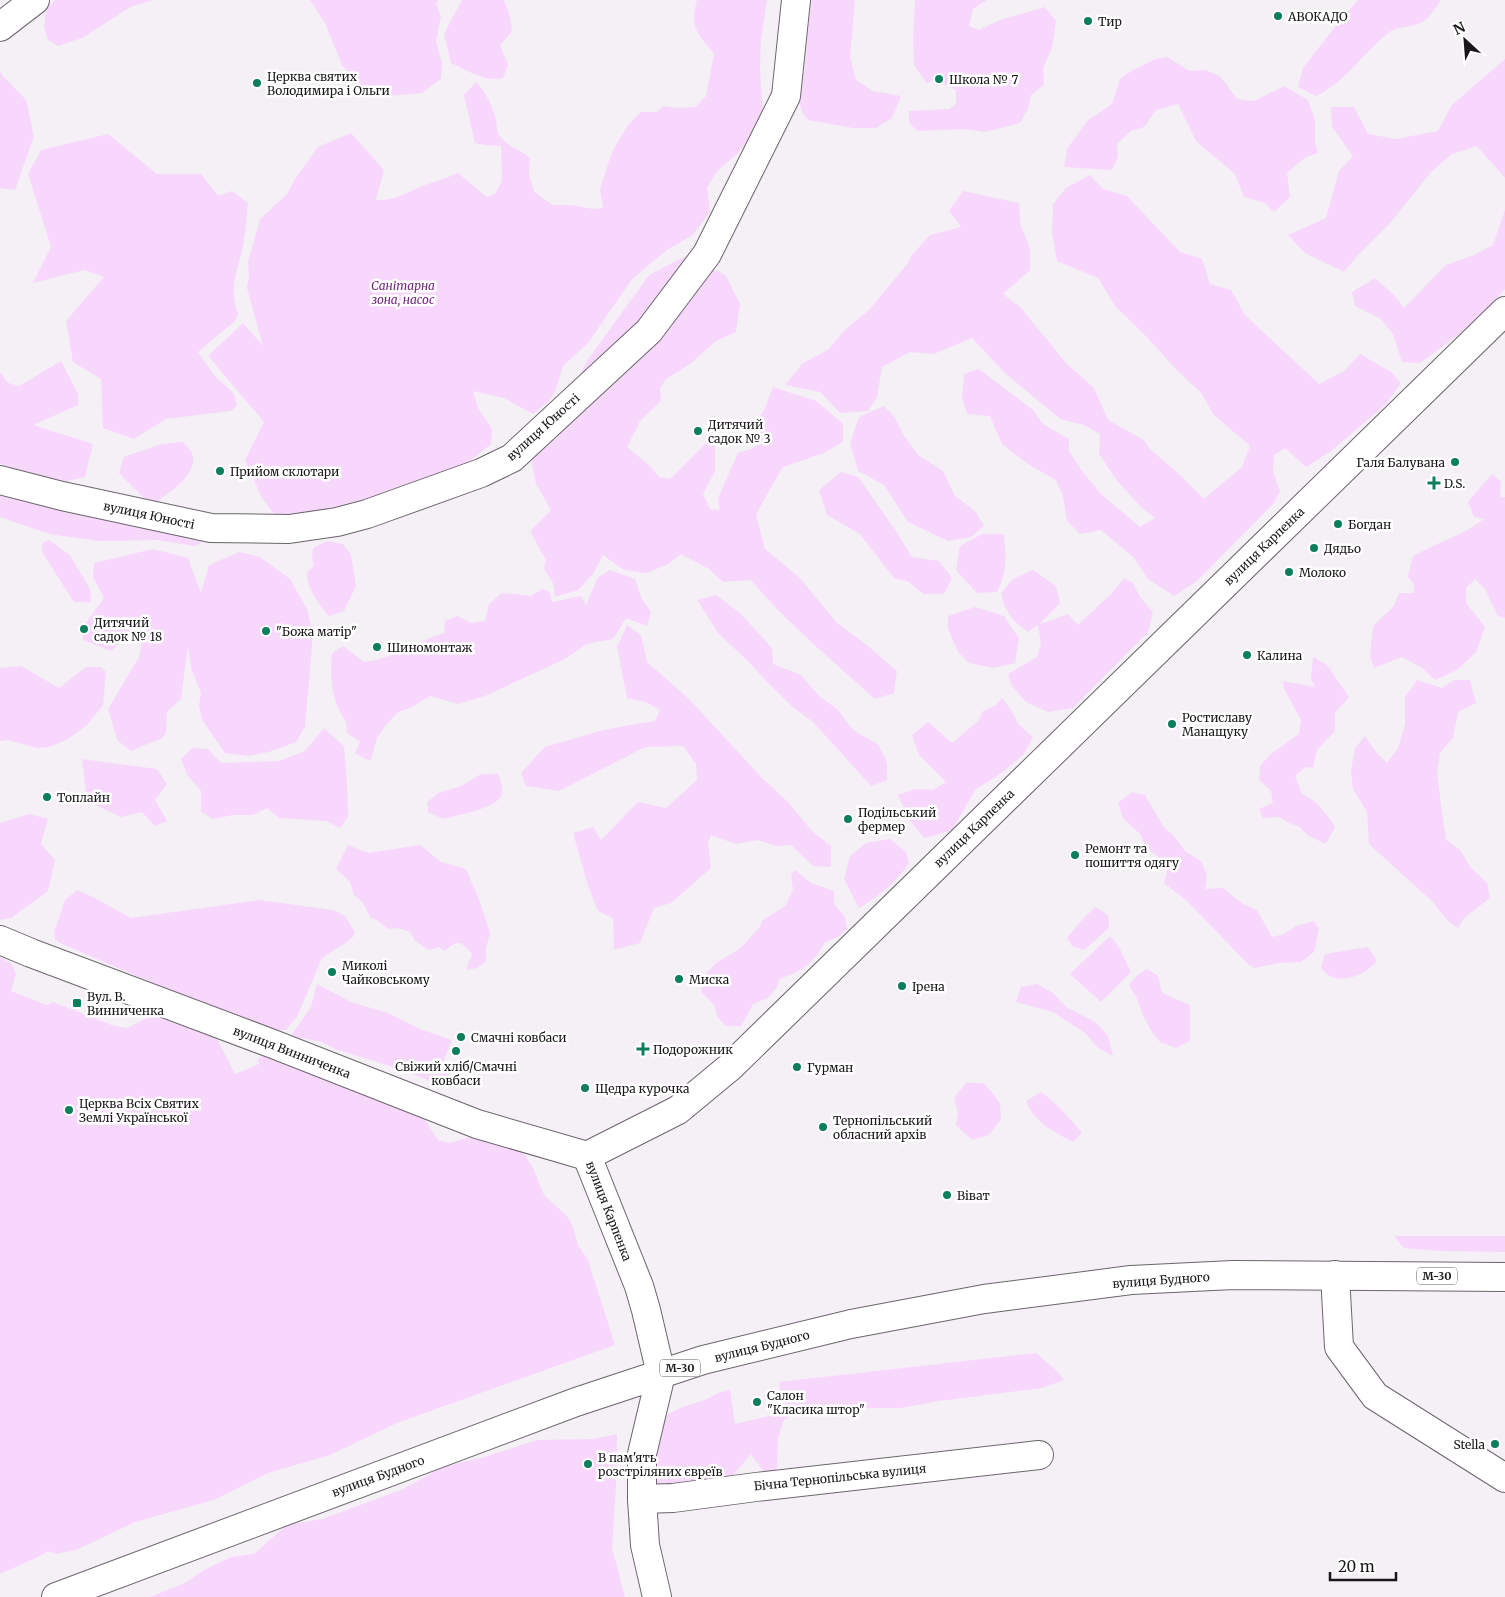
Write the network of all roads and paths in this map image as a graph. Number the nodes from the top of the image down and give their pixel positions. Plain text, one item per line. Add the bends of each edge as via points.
1 (36, 0) edge
2 (796, 0) edge
3 (0, 27) edge
4 (1505, 311) edge
5 (0, 480) edge
6 (0, 940) edge
7 (587, 1156) junction
8 (1335, 1275) junction
9 (1505, 1277) edge
10 (661, 1374) junction
11 (1039, 1455) dead end
12 (1505, 1478) edge
13 (642, 1499) junction
14 (56, 1597) edge
15 (657, 1597) edge

1 - 3 main road
2 - 5 main road, вулиця Юності via 786,96 707,254 649,330 512,458 481,474 368,514 289,529 211,528
4 - 7 main road, вулиця Карпенка via 730,1067 678,1110
6 - 7 main road, вулиця Винниченка via 477,1124
7 - 10 main road, вулиця Карпенка via 639,1286
8 - 9 main road, вулиця Будного / М-30
8 - 10 main road, вулиця Будного / М-30 via 1131,1280 984,1299 851,1324 703,1360
8 - 12 main road via 1339,1347 1375,1396
10 - 13 main road via 642,1454
10 - 14 main road, вулиця Будного / М-30 via 576,1402
11 - 13 main road, Бічна Тернопільська вулиця
13 - 15 main road via 645,1545

